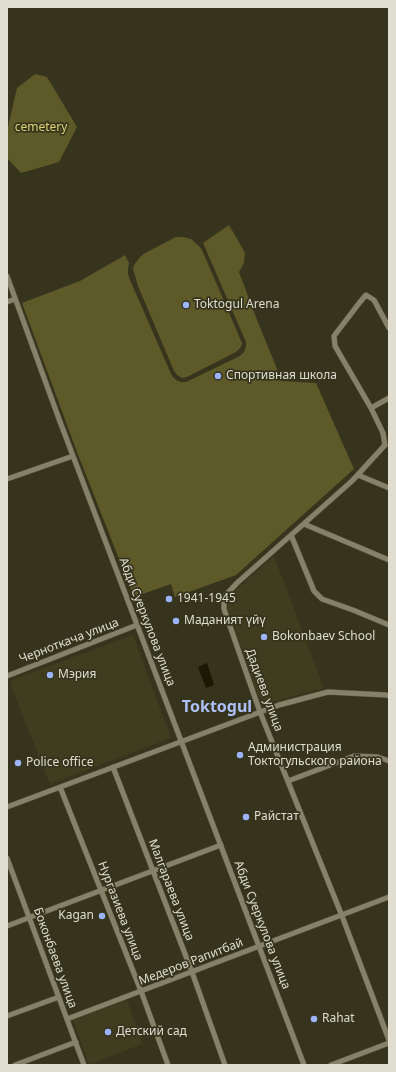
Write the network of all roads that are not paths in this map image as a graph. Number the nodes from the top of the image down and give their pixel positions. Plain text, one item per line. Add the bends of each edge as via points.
1 (7, 276) edge
2 (15, 300) junction
3 (7, 302) edge
4 (389, 328) edge
5 (389, 398) edge
6 (371, 408) junction
7 (387, 445) edge
8 (73, 456) junction
9 (358, 475) junction
10 (7, 479) edge
11 (389, 488) edge
12 (304, 524) junction
13 (291, 535) junction
14 (389, 560) edge
15 (389, 625) edge
16 (137, 626) junction
17 (7, 676) edge
18 (389, 696) edge
19 (260, 712) junction
20 (181, 742) junction
21 (389, 761) edge
22 (113, 767) junction
23 (288, 781) junction
24 (60, 787) junction
25 (7, 807) edge
26 (221, 845) junction
27 (7, 858) edge
28 (153, 871) junction
29 (102, 891) junction
30 (389, 897) edge
31 (342, 916) junction
32 (29, 918) junction
33 (7, 926) edge
34 (259, 947) junction
35 (192, 972) junction
36 (141, 992) junction
37 (59, 997) junction
38 (7, 1016) edge
39 (67, 1019) junction
40 (76, 1042) junction
41 (389, 1042) edge
42 (18, 1065) edge
43 (84, 1065) edge
44 (168, 1065) edge
45 (225, 1065) edge
46 (304, 1065) edge
47 (331, 1065) edge

1 - 2 street, Абди Суеркулова улица
2 - 3 street
2 - 8 street, Абди Суеркулова улица
4 - 6 street via 374,300 366,295 334,336 335,346
5 - 6 street
6 - 7 street
7 - 9 street, Дадиева улица
8 - 10 street
8 - 16 street, Абди Суеркулова улица
9 - 11 street
9 - 12 street, Дадиева улица
12 - 13 street, Дадиева улица
12 - 14 street
13 - 15 street via 314,591 322,599
13 - 19 street, Дадиева улица via 224,597 224,609
16 - 17 street, Черноткача улица
16 - 20 street, Абди Суеркулова улица
18 - 19 street via 328,692
19 - 20 street
19 - 23 street, Дадиева улица
20 - 22 street
20 - 26 street, Абди Суеркулова улица
21 - 23 street via 378,757 354,756
22 - 24 street
22 - 28 street, Малгараева улица
23 - 31 street, Дадиева улица
24 - 25 street
24 - 29 street, Нургазиева улица
26 - 28 street
26 - 34 street, Абди Суеркулова улица
27 - 32 street, Боконбаева улица
28 - 29 street
28 - 35 street, Малгараева улица
29 - 32 street
29 - 36 street, Нургазиева улица
30 - 31 street, Медеров Рапитбай
31 - 34 street, Медеров Рапитбай
31 - 41 street, Дадиева улица
32 - 33 street
32 - 37 street, Боконбаева улица
34 - 35 street, Медеров Рапитбай
34 - 46 street, Абди Суеркулова улица
35 - 36 street, Медеров Рапитбай
35 - 45 street, Малгараева улица
36 - 39 street, Медеров Рапитбай
36 - 44 street, Нургазиева улица
37 - 38 street
37 - 39 street, Боконбаева улица
39 - 40 street, Боконбаева улица
40 - 42 street
40 - 43 street, Боконбаева улица
41 - 47 street

